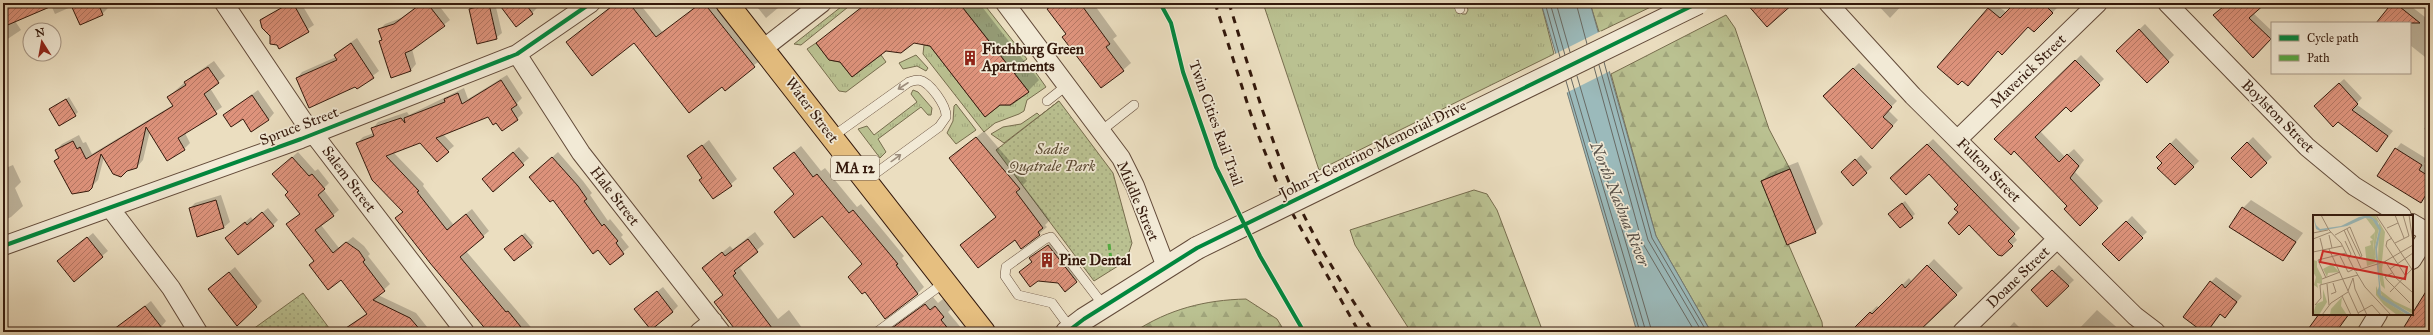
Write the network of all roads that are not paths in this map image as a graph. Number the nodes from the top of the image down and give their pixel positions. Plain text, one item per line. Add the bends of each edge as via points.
1 (224, 3) edge
2 (591, 3) edge
3 (728, 3) edge
4 (822, 3) edge
5 (1698, 3) edge
6 (1828, 3) edge
7 (2098, 3) edge
8 (2167, 3) edge
9 (1012, 6) edge
10 (764, 48) junction
11 (517, 54) junction
12 (1066, 86) junction
13 (1047, 101) dead end
14 (1134, 105) dead end
15 (1101, 131) junction
16 (313, 134) junction
17 (832, 138) junction
18 (1958, 139) junction
19 (865, 181) junction
20 (110, 208) junction
21 (2400, 215) edge
22 (2413, 223) edge
23 (2429, 232) edge
24 (2057, 239) junction
25 (3, 246) edge
26 (2413, 258) edge
27 (1166, 267) junction
28 (945, 281) junction
29 (1104, 306) junction
30 (2377, 315) edge
31 (717, 327) edge
32 (1069, 330) edge
33 (198, 332) edge
34 (465, 332) edge
35 (699, 332) edge
36 (877, 332) edge
37 (984, 332) edge
38 (1962, 332) edge
39 (2156, 332) edge
40 (2367, 332) edge

1 - 16 street, Salem Street
2 - 11 street, Spruce Street
3 - 10 highway, Water Street / MA 12
4 - 10 street
5 - 27 street, John T Centrino Memorial Drive, bridge via 1197,248
6 - 18 street, Fulton Street via 1913,96
7 - 18 street, Maverick Street
8 - 21 street, Boylston Street via 2308,147 2354,186
9 - 12 street, Middle Street
10 - 17 highway, Water Street / MA 12
11 - 16 street, Spruce Street
11 - 31 street, Hale Street via 581,153
12 - 13 lane
12 - 15 street, Middle Street
14 - 15 lane
15 - 27 street, Middle Street via 1128,172
16 - 20 street, Spruce Street
16 - 34 street, Salem Street
17 - 19 highway, Water Street / MA 12
19 -> 17 lane via 939,127 946,117 943,104 926,84 919,80 909,82
18 - 24 street, Fulton Street
19 - 28 highway, Water Street / MA 12
20 - 25 street, Spruce Street
20 - 33 street via 171,288
22 - 23 street
23 - 26 street
24 - 38 street, Doane Street
24 - 39 street, Fulton Street via 2135,316
27 - 29 street, John T Centrino Memorial Drive
28 - 36 lane
28 - 37 highway, Water Street / MA 12
29 - 32 street, John T Centrino Memorial Drive
29 - 32 lane via 1051,237 1006,267 1005,276 1018,295 1052,303
30 - 40 street
31 - 35 street

